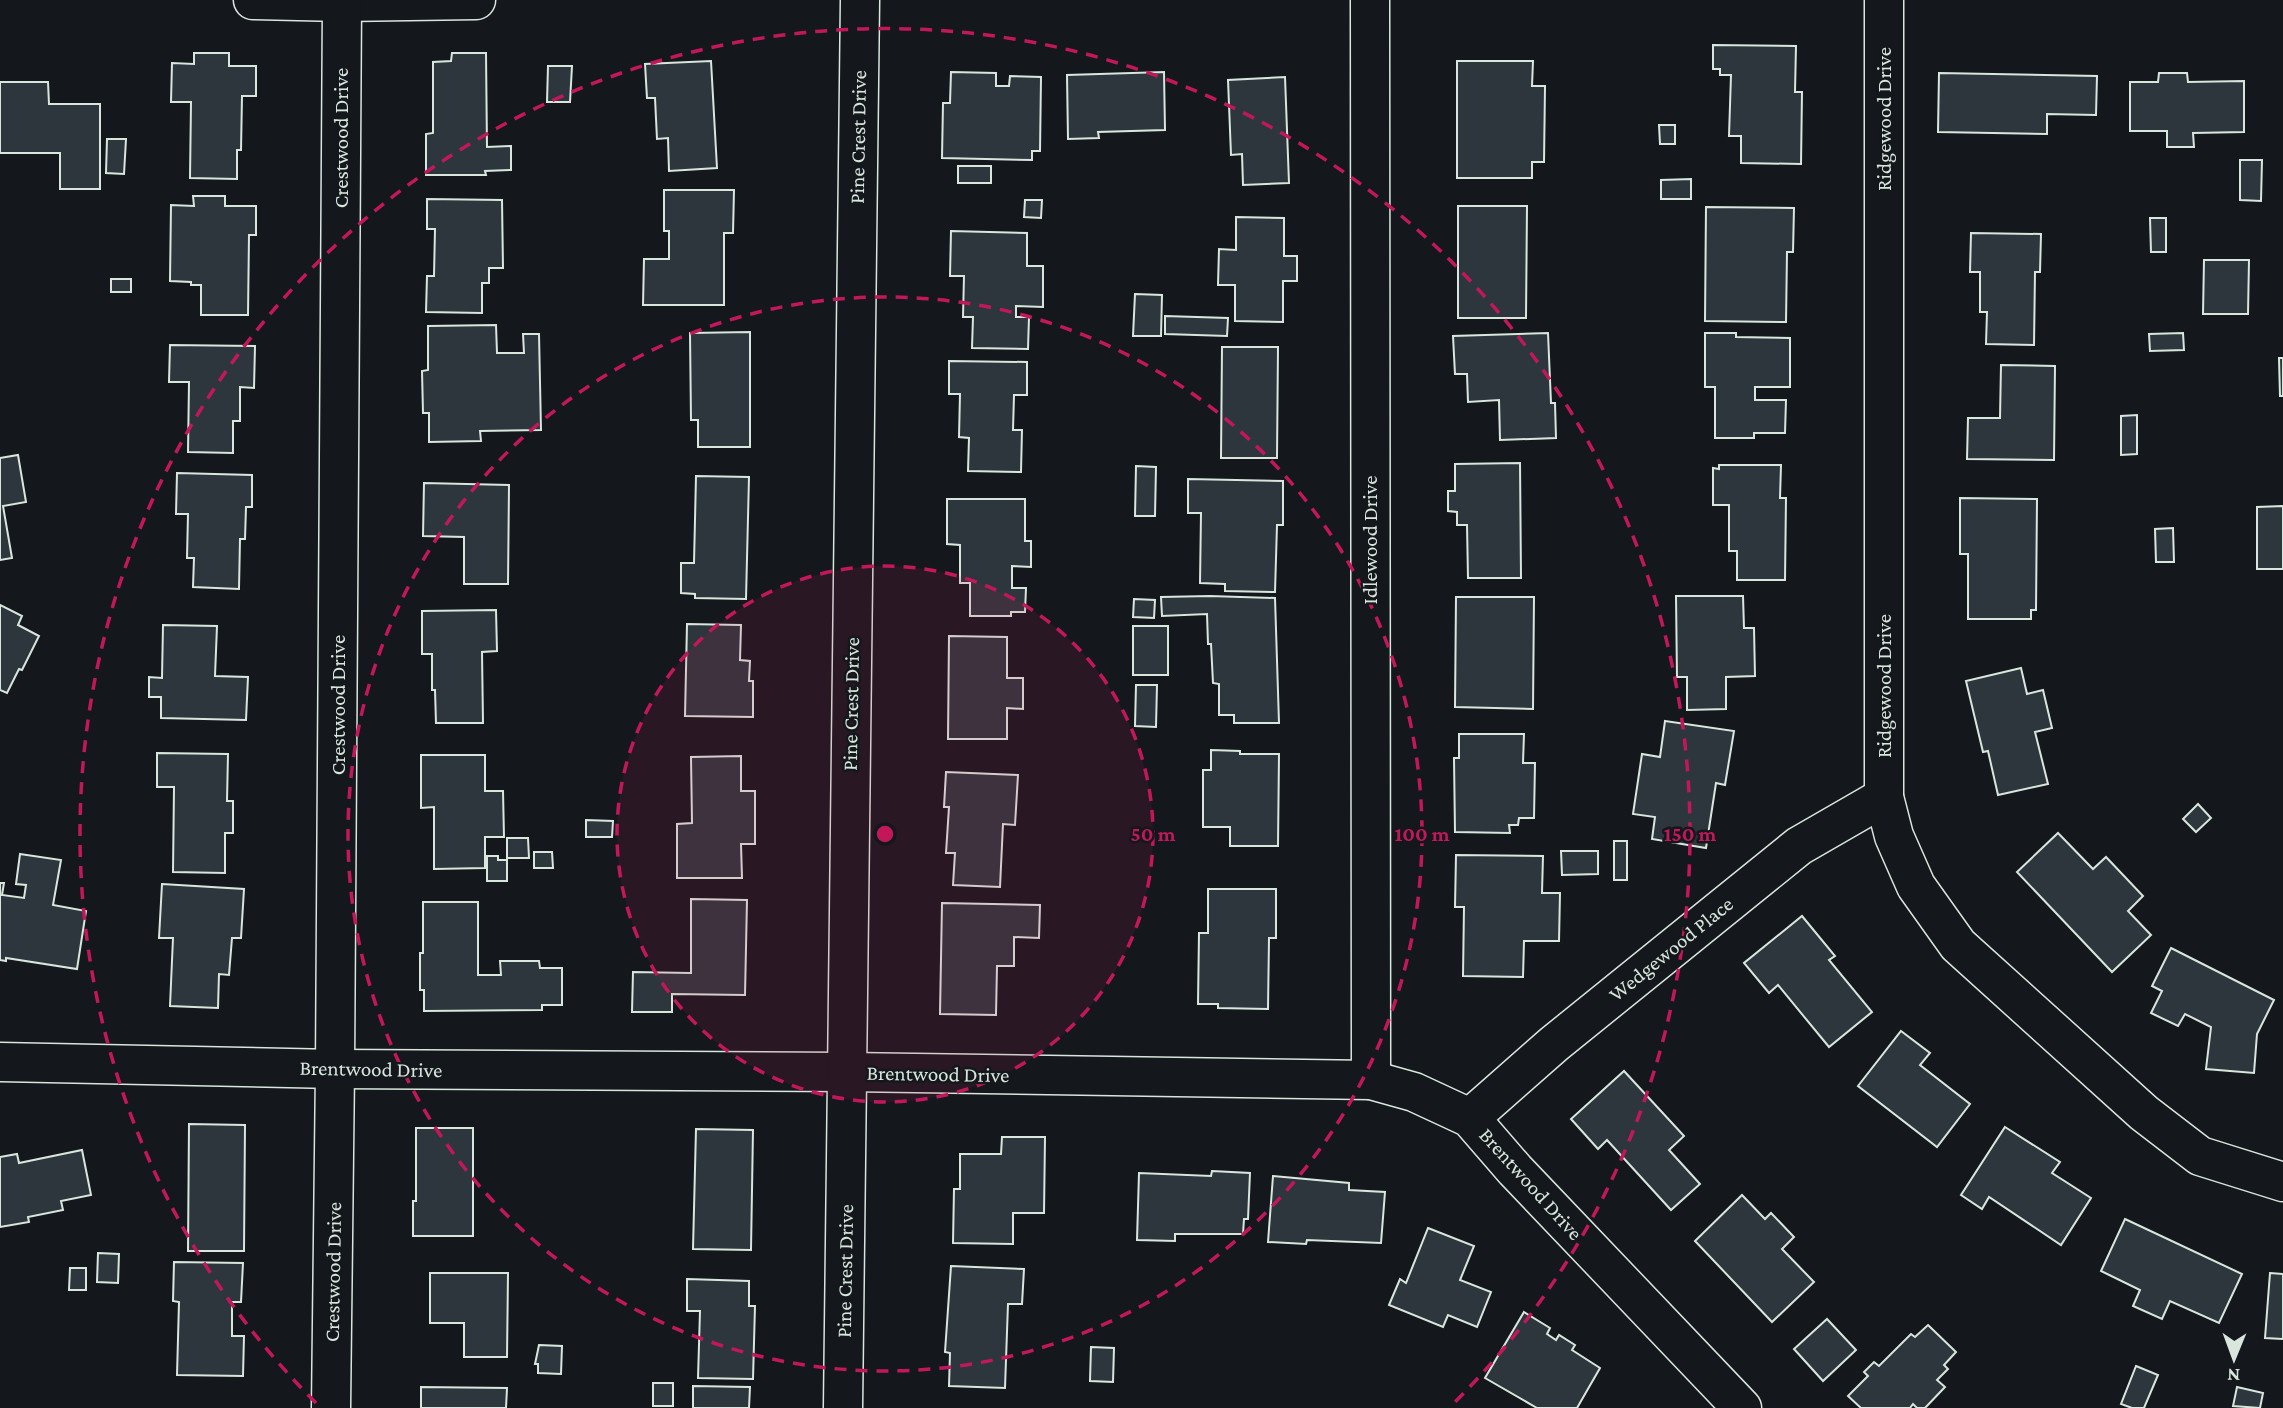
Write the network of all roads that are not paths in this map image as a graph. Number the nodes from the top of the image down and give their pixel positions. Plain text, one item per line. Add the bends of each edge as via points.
1 (253, 0) edge
2 (476, 0) edge
3 (860, 0) edge
4 (1370, 0) edge
5 (1884, 0) edge
6 (342, 2) junction
7 (1884, 797) junction
8 (0, 1062) edge
9 (335, 1069) junction
10 (847, 1072) junction
11 (1371, 1080) junction
12 (1470, 1118) junction
13 (2283, 1182) edge
14 (331, 1408) edge
15 (843, 1408) edge
16 (1742, 1408) edge

1 - 6 street
2 - 6 street
3 - 10 street, Pine Crest Drive
4 - 11 street, Idlewood Drive
5 - 7 street, Ridgewood Drive
6 - 9 street, Crestwood Drive
7 - 12 street, Wedgewood Place via 1800,846 1554,1044
7 - 13 street, Ridgewood Drive via 1894,836 1916,886 1958,945 2144,1113 2200,1156
8 - 9 street, Brentwood Drive
9 - 10 street, Brentwood Drive
9 - 14 street, Crestwood Drive
10 - 11 street, Brentwood Drive
10 - 15 street, Pine Crest Drive
11 - 12 street, Brentwood Drive via 1414,1092
12 - 16 street, Brentwood Drive

